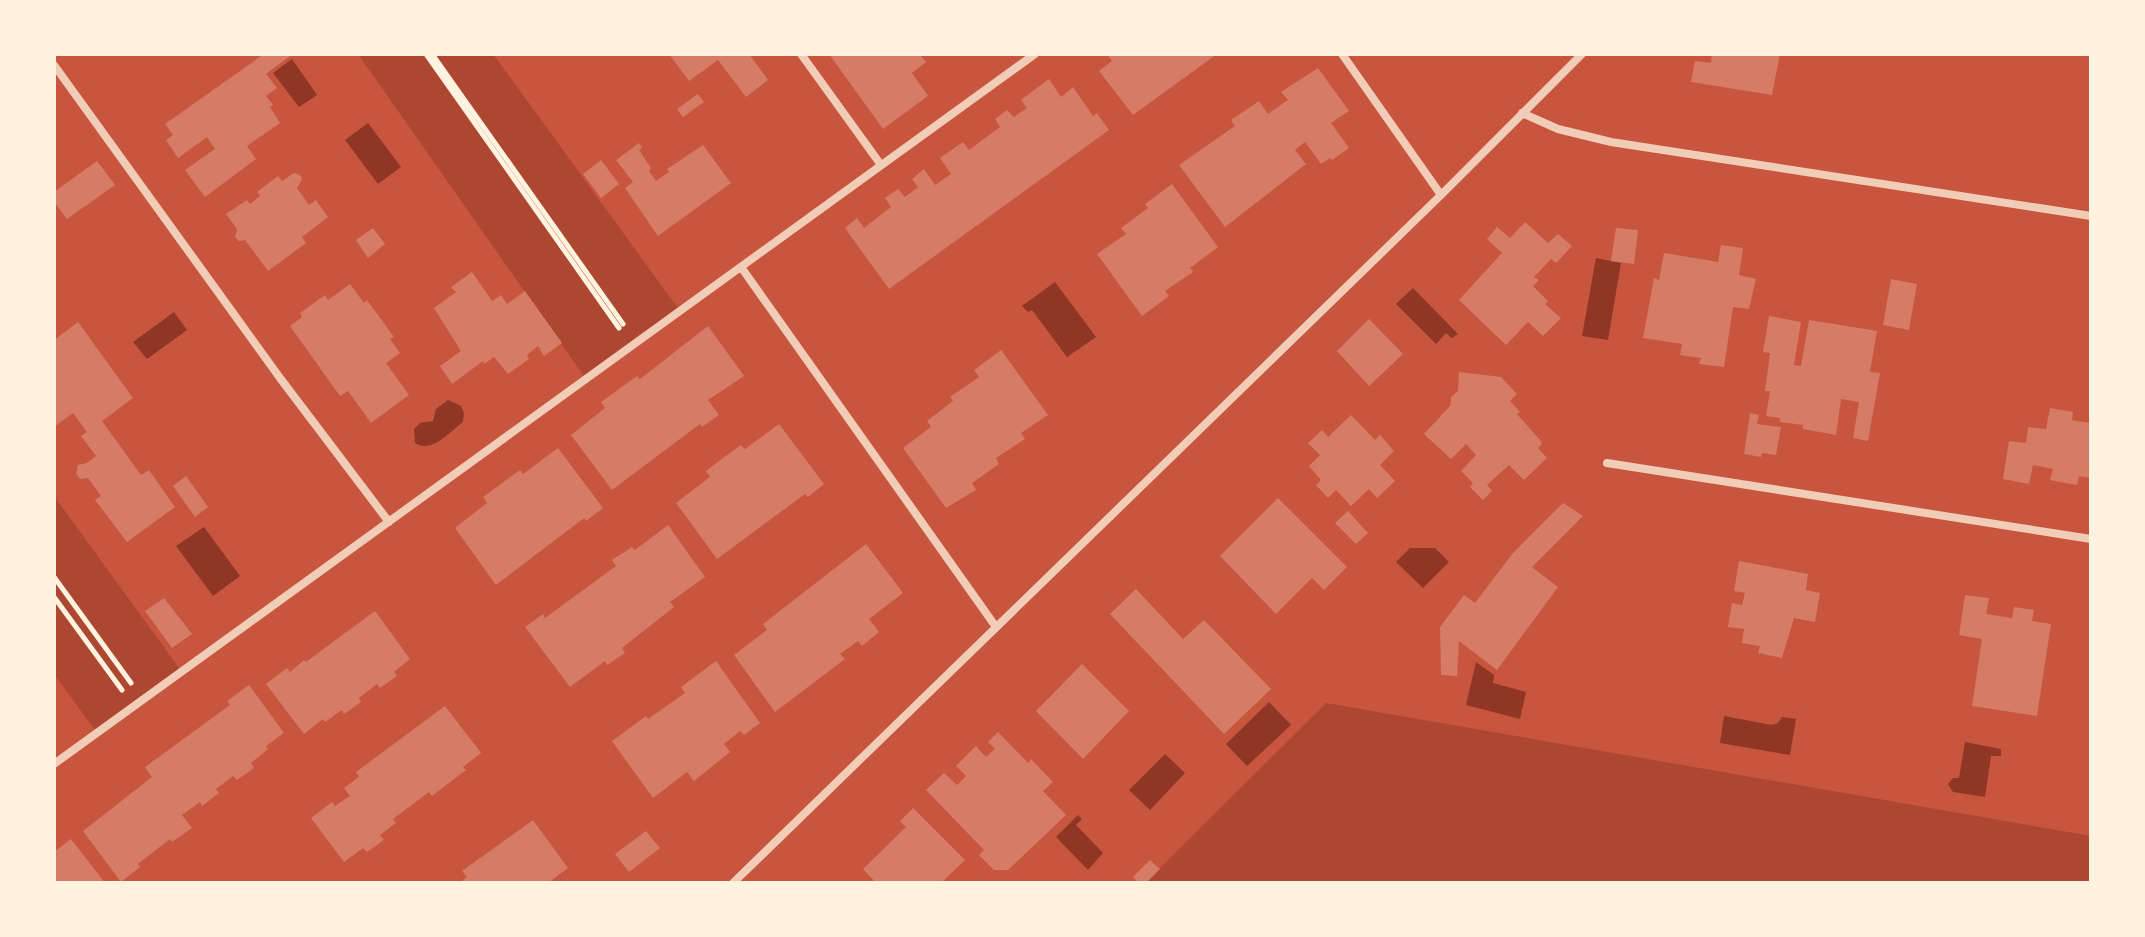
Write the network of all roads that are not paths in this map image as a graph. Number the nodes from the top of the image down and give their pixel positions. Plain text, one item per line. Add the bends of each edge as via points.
1 (801, 54) edge
2 (1035, 54) edge
3 (1342, 54) edge
4 (1582, 54) edge
5 (54, 65) edge
6 (1522, 113) junction
7 (881, 165) junction
8 (1441, 195) junction
9 (2091, 216) edge
10 (741, 267) junction
11 (1607, 463) dead end
12 (389, 522) junction
13 (2091, 539) edge
14 (996, 627) junction
15 (54, 764) edge
16 (733, 883) edge

1 - 7 street
2 - 7 street
3 - 8 street
4 - 6 street
5 - 12 street
6 - 8 street
6 - 9 street via 1558,129 1611,142
7 - 10 street
8 - 14 street
10 - 12 street
10 - 14 street
11 - 13 street
12 - 15 street
14 - 16 street

